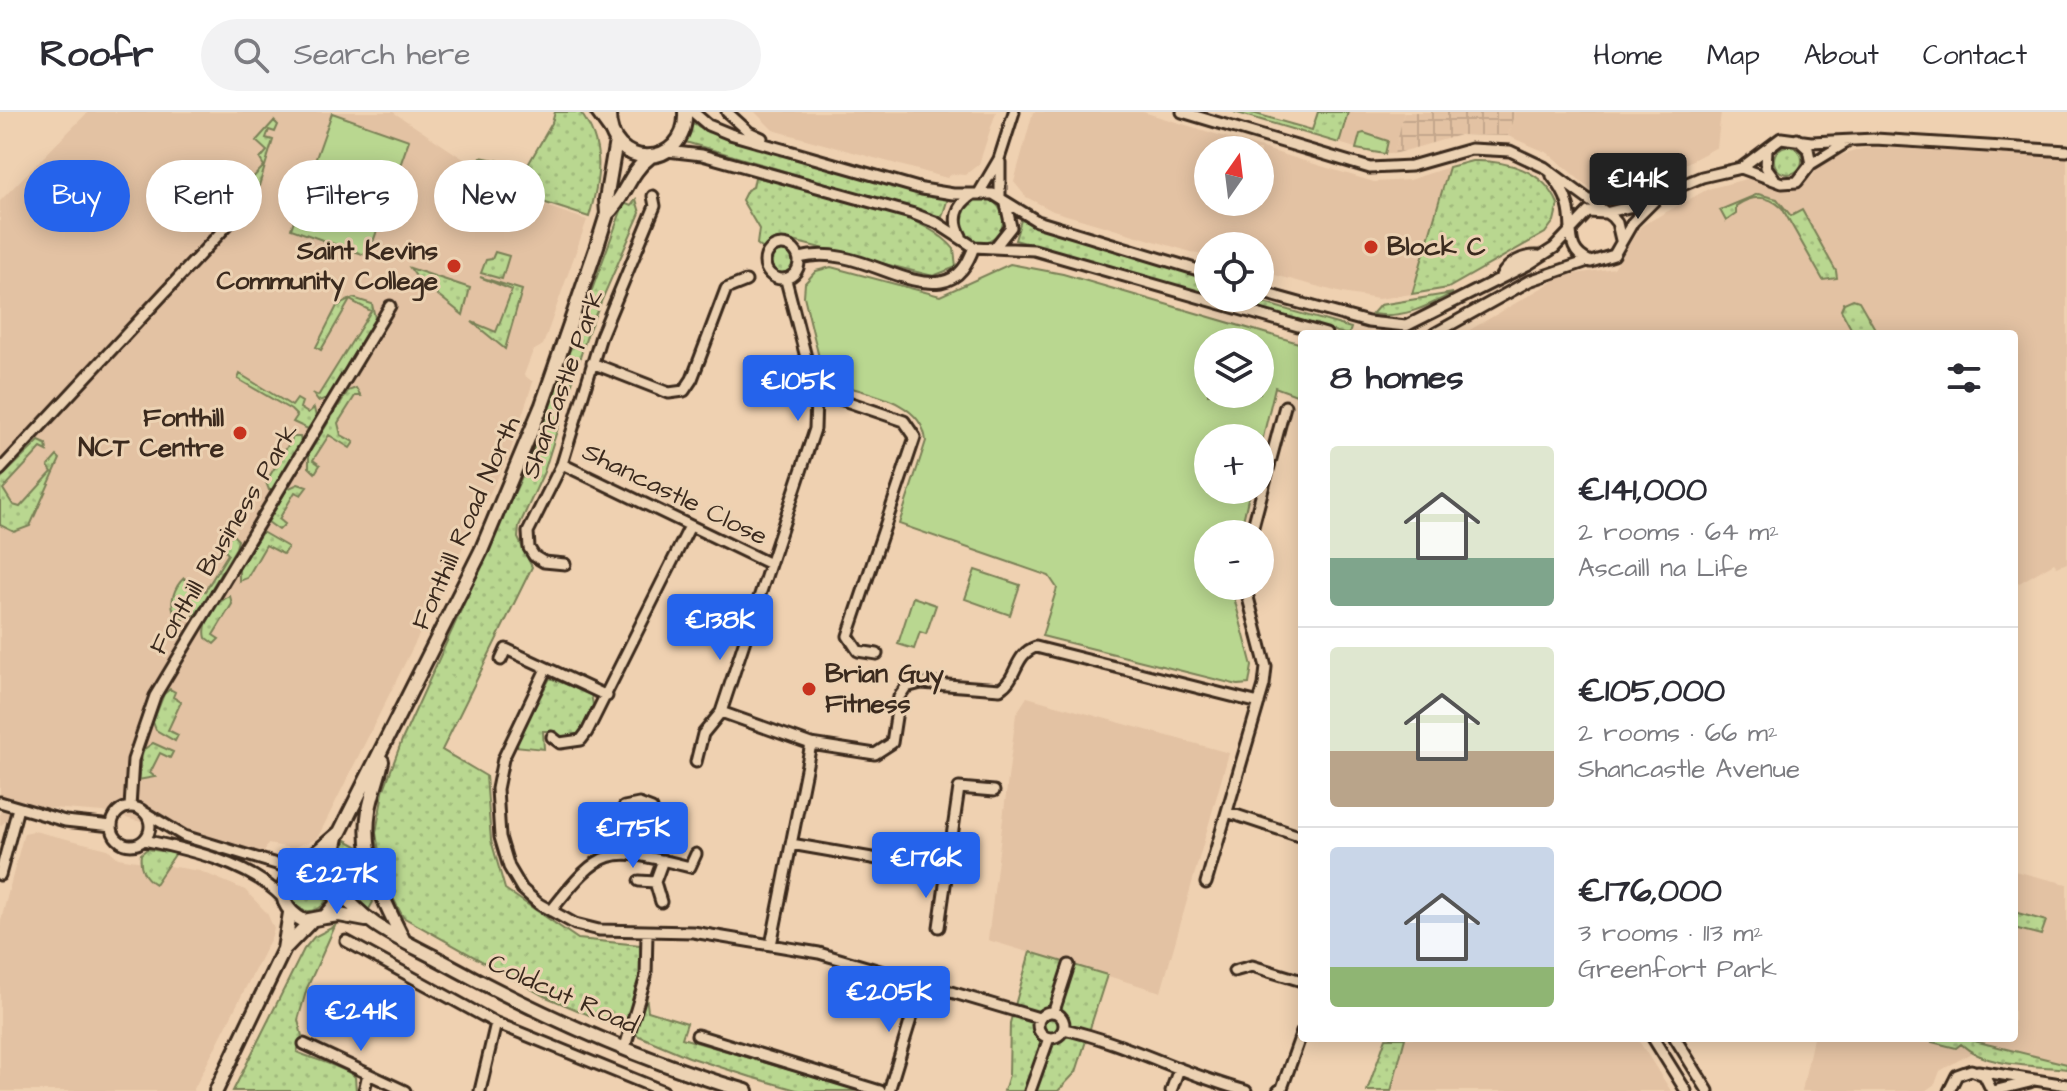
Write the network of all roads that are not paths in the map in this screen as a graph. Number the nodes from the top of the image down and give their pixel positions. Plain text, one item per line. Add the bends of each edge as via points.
1 (596, 112) edge
2 (609, 112) edge
3 (685, 112) edge
4 (693, 112) edge
5 (727, 112) edge
6 (1014, 112) edge
7 (1182, 112) edge
8 (614, 138) junction
9 (1796, 139) junction
10 (1853, 139) junction
11 (1767, 149) junction
12 (667, 151) junction
13 (2067, 151) edge
14 (798, 152) junction
15 (650, 157) junction
16 (999, 159) junction
17 (1811, 164) junction
18 (1544, 167) junction
19 (1741, 168) junction
20 (1775, 179) junction
21 (975, 194) junction
22 (1661, 195) junction
23 (653, 196) dead end
24 (1003, 201) junction
25 (1605, 213) junction
26 (607, 214) junction
27 (1571, 230) junction
28 (221, 232) edge
29 (1621, 240) junction
30 (970, 244) junction
31 (996, 246) junction
32 (799, 258) junction
33 (1588, 261) junction
34 (1194, 269) edge
35 (786, 280) junction
36 (746, 281) dead end
37 (1274, 296) edge
38 (390, 306) dead end
39 (1312, 330) edge
40 (1384, 330) edge
41 (1396, 330) edge
42 (1441, 330) edge
43 (592, 363) junction
44 (816, 396) junction
45 (1285, 406) dead end
46 (562, 464) junction
47 (0, 470) edge
48 (1255, 520) edge
49 (690, 526) junction
50 (565, 564) dead end
51 (770, 564) junction
52 (1249, 600) edge
53 (877, 654) dead end
54 (501, 660) dead end
55 (546, 669) junction
56 (607, 696) junction
57 (1259, 703) junction
58 (721, 712) junction
59 (552, 737) dead end
60 (811, 744) junction
61 (385, 746) junction
62 (696, 762) dead end
63 (994, 791) dead end
64 (0, 802) edge
65 (130, 807) junction
66 (18, 808) junction
67 (652, 809) dead end
68 (144, 812) junction
69 (1227, 812) junction
70 (112, 826) junction
71 (1298, 836) edge
72 (337, 837) junction
73 (144, 840) junction
74 (791, 844) junction
75 (626, 852) junction
76 (696, 854) dead end
77 (663, 860) junction
78 (298, 869) junction
79 (947, 871) junction
80 (0, 875) edge
81 (333, 879) junction
82 (639, 881) dead end
83 (655, 882) junction
84 (1206, 883) dead end
85 (283, 898) junction
86 (661, 902) dead end
87 (551, 911) junction
88 (290, 913) junction
89 (325, 917) junction
90 (369, 921) junction
91 (310, 922) junction
92 (939, 927) dead end
93 (647, 933) junction
94 (346, 941) dead end
95 (404, 941) junction
96 (771, 945) junction
97 (284, 949) junction
98 (1069, 965) dead end
99 (1234, 971) dead end
100 (1298, 980) edge
101 (921, 986) junction
102 (1054, 1011) junction
103 (1039, 1018) junction
104 (496, 1023) junction
105 (1064, 1029) junction
106 (697, 1035) dead end
107 (1049, 1038) junction
108 (1298, 1042) edge
109 (1655, 1042) edge
110 (1677, 1042) edge
111 (304, 1044) dead end
112 (625, 1047) junction
113 (1179, 1069) junction
114 (1978, 1071) junction
115 (368, 1074) junction
116 (2037, 1081) junction
117 (2067, 1085) edge
118 (1948, 1089) edge
119 (216, 1091) edge
120 (364, 1091) edge
121 (405, 1091) edge
122 (480, 1091) edge
123 (663, 1091) edge
124 (746, 1091) edge
125 (880, 1091) edge
126 (889, 1091) edge
127 (1030, 1091) edge
128 (1171, 1091) edge
129 (1246, 1091) edge
130 (1278, 1091) edge
131 (1686, 1091) edge
132 (1708, 1091) edge
133 (1993, 1091) edge

1 - 8 street
2 - 8 main road, Fonthill Road North
3 - 12 main road via 681,136
4 - 14 street via 722,131
5 - 14 street via 749,132
6 - 16 street
7 - 18 street via 1370,168 1411,166 1460,150 1491,148
8 - 15 main road via 628,152
8 - 26 main road, Fonthill Road North
9 - 10 street
9 - 11 street via 1781,138
9 - 17 street via 1808,149
10 - 13 street
10 - 17 street
11 - 19 street
11 - 20 street via 1766,167
12 - 15 main road
12 - 30 street via 702,155 914,214
14 - 21 street via 930,191
15 - 26 main road, Fonthill Road North via 630,176 619,203
16 - 21 street
16 - 24 street
17 - 20 street via 1797,182
18 - 25 street
18 - 27 street via 1568,201
19 - 20 street
19 - 22 street
21 - 24 street
21 - 30 street via 960,204 955,219
22 - 25 street
22 - 29 street
23 - 43 street, Shancastle Park via 655,206
24 - 31 street via 1011,227
24 - 34 street via 1047,225
25 - 27 street via 1588,212
25 - 29 street via 1617,223
26 - 61 main road, Fonthill Road North via 542,405 502,502
27 - 33 street via 1573,248
27 - 41 street via 1539,257 1520,259 1501,276
28 - 47 street
29 - 33 street via 1607,260
30 - 31 street
30 - 32 street via 968,264 941,282 848,258
31 - 39 street via 1034,250
32 - 35 street via 795,274
32 - 35 street via 788,246 768,251 767,272
33 - 42 street via 1539,276
35 - 44 street
36 - 43 street via 726,289 684,391 669,393
37 - 40 street
38 - 65 street, Fonthill Business Park via 155,696 133,760
43 - 46 street, Shancastle Park
44 - 51 street via 815,429
44 - 53 street via 831,396 904,421 914,433 848,636 858,651
45 - 48 street
46 - 49 street, Shancastle Close
46 - 50 street, Shancastle Park via 528,539 534,556
49 - 51 street, Shancastle Close
49 - 56 street
51 - 58 street
52 - 57 street via 1266,667
54 - 55 street via 506,649
55 - 56 street
55 - 87 street via 503,759 497,789 500,837 509,867 522,889
56 - 59 street via 581,740 560,743
57 - 60 street via 1036,647 1022,654 1000,689 921,683 906,687 899,697 894,739 880,753
57 - 69 street
58 - 60 street
58 - 62 street via 703,734
60 - 74 street
61 - 72 main road, Fonthill Road North
61 - 95 main road via 367,827 375,878
63 - 79 street via 959,788
64 - 66 street
65 - 68 street
65 - 70 street via 115,815
66 - 70 street
66 - 80 street
67 - 75 street via 639,804 624,807
68 - 73 street via 150,829
68 - 78 street via 184,836
69 - 71 street
69 - 84 street
70 - 73 street via 123,843
72 - 78 main road, Fonthill Road North
72 - 81 main road, Fonthill Road North
73 - 85 street via 227,865 268,884
74 - 79 street
74 - 96 street
75 - 77 street
75 - 87 street via 599,859
76 - 77 street via 690,867
77 - 83 street
78 - 81 main road via 316,867
78 - 85 main road, Fonthill Road North via 285,883
79 - 92 street
81 - 89 main road, Fonthill Road North via 336,904
81 - 90 main road
82 - 83 street
83 - 86 street
85 - 88 main road
87 - 93 street via 599,930
88 - 91 main road
88 - 97 main road
89 - 90 main road
89 - 91 main road
90 - 95 main road, Coldcut Road
91 - 97 main road
93 - 96 street via 693,932
93 - 112 street via 646,976
94 - 104 street
95 - 112 main road, Coldcut Road via 535,1009
96 - 101 street via 819,953
97 - 119 main road
98 - 102 street
99 - 100 street via 1252,966
101 - 103 street
101 - 126 street
102 - 103 street
102 - 105 street via 1062,1016
103 - 107 street via 1039,1030
104 - 122 street
104 - 123 street
105 - 107 street
105 - 113 street via 1130,1047
106 - 125 street
107 - 127 street
108 - 130 street
109 - 131 street
110 - 132 street
111 - 115 street
112 - 124 main road, Coldcut Road
113 - 128 street
113 - 129 street
114 - 116 street
114 - 118 street via 1964,1071
114 - 133 street
115 - 120 street
115 - 121 street
116 - 117 street
116 - 133 street

